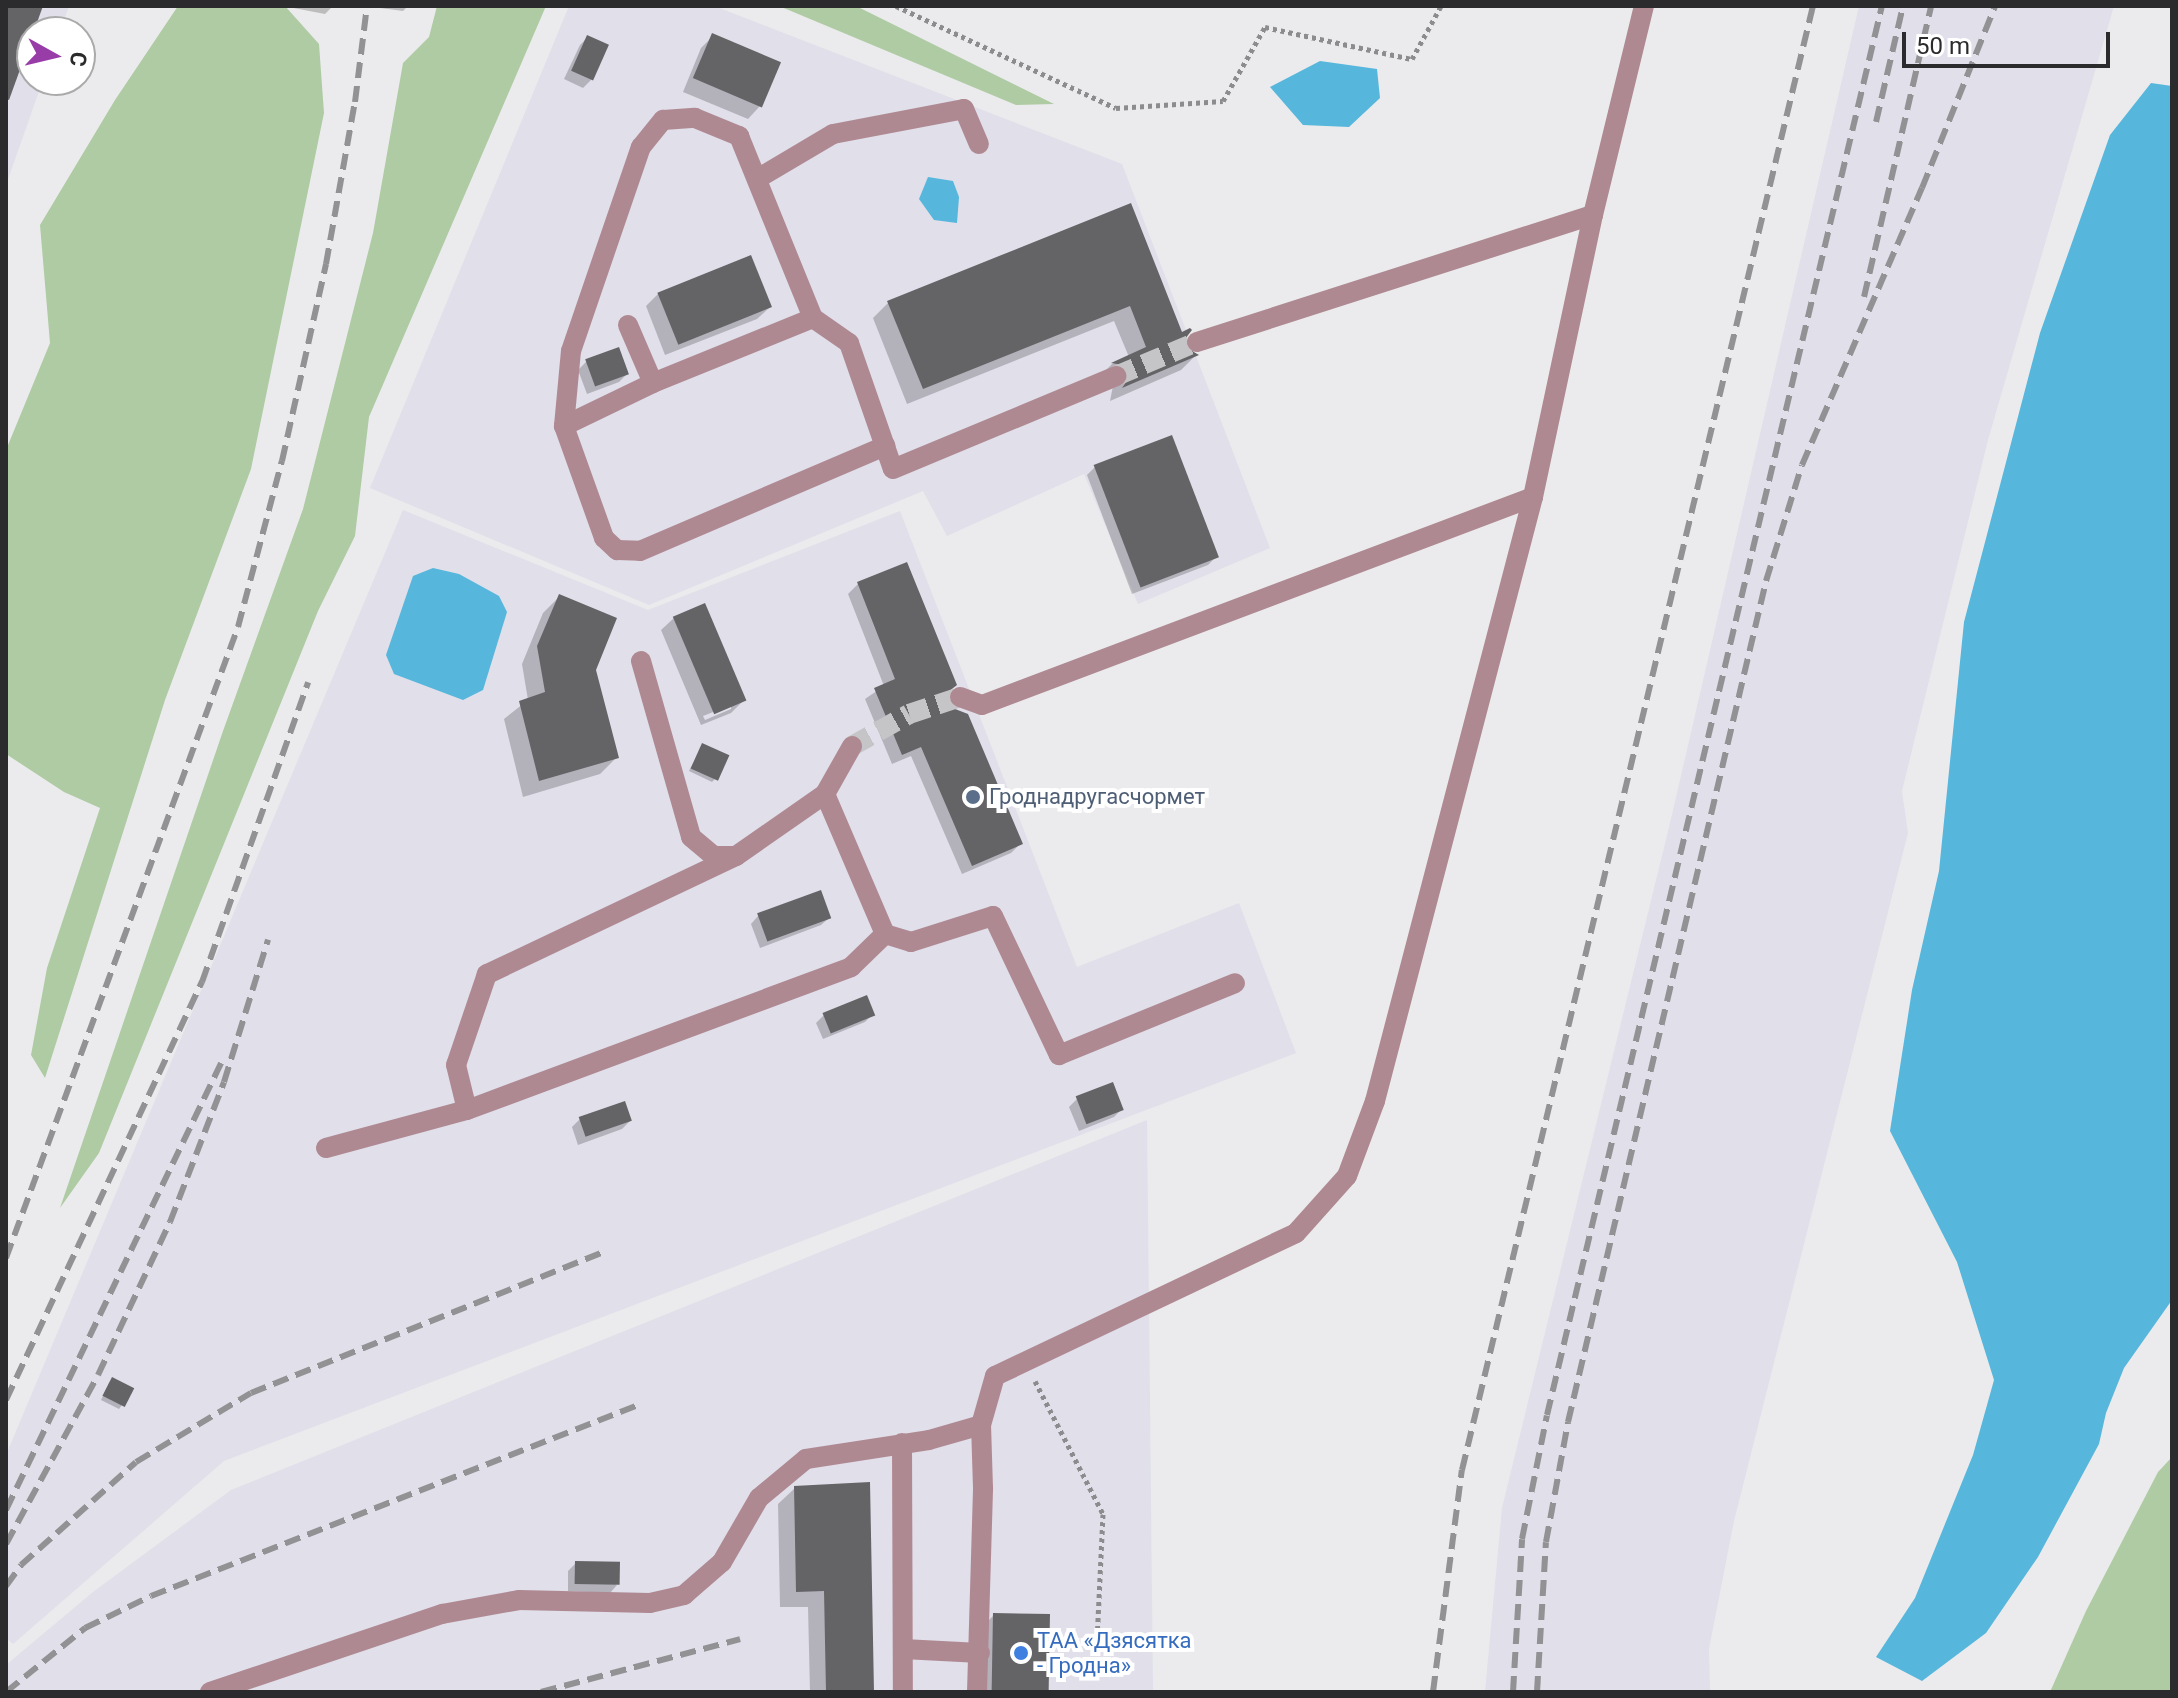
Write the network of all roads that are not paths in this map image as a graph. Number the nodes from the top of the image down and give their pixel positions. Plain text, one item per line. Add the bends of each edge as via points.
1 (1644, 6) edge
2 (979, 144) dead end
3 (757, 179) junction
4 (1593, 215) junction
5 (813, 318) junction
6 (628, 325) dead end
7 (1197, 342) tunnel mouth
8 (1116, 376) tunnel mouth
9 (653, 383) junction
10 (564, 426) junction
11 (885, 446) junction
12 (1533, 497) junction
13 (641, 661) dead end
14 (960, 697) tunnel mouth
15 (852, 746) tunnel mouth
16 (825, 794) junction
17 (736, 856) junction
18 (885, 934) junction
19 (1235, 983) dead end
20 (467, 1110) junction
21 (326, 1148) dead end
22 (981, 1425) junction
23 (902, 1443) junction
24 (903, 1649) junction
25 (980, 1653) junction
26 (210, 1692) edge
27 (903, 1692) edge
28 (977, 1692) edge

1 - 4 lane
2 - 3 lane via 964,109 833,134
3 - 5 lane
3 - 10 lane via 739,136 695,118 663,120 641,147 571,351
4 - 7 lane
4 - 12 lane
5 - 9 lane
5 - 11 lane via 849,343
6 - 9 lane
8 - 11 lane via 893,469
9 - 10 lane
10 - 11 lane via 604,538 617,550 640,551
12 - 14 lane via 982,705
12 - 22 lane via 1375,1101 1347,1176 1296,1233 995,1376
13 - 17 lane via 691,837 714,856
15 - 16 lane
16 - 17 lane
16 - 18 lane
17 - 20 lane via 487,974 456,1065
18 - 19 lane via 911,942 993,916 1059,1055
18 - 20 lane via 851,967
20 - 21 lane
22 - 23 lane
22 - 25 lane
23 - 24 lane
23 - 26 lane via 806,1459 759,1498 722,1562 684,1595 650,1603 519,1600 442,1614
24 - 25 lane
24 - 27 lane
25 - 28 lane

